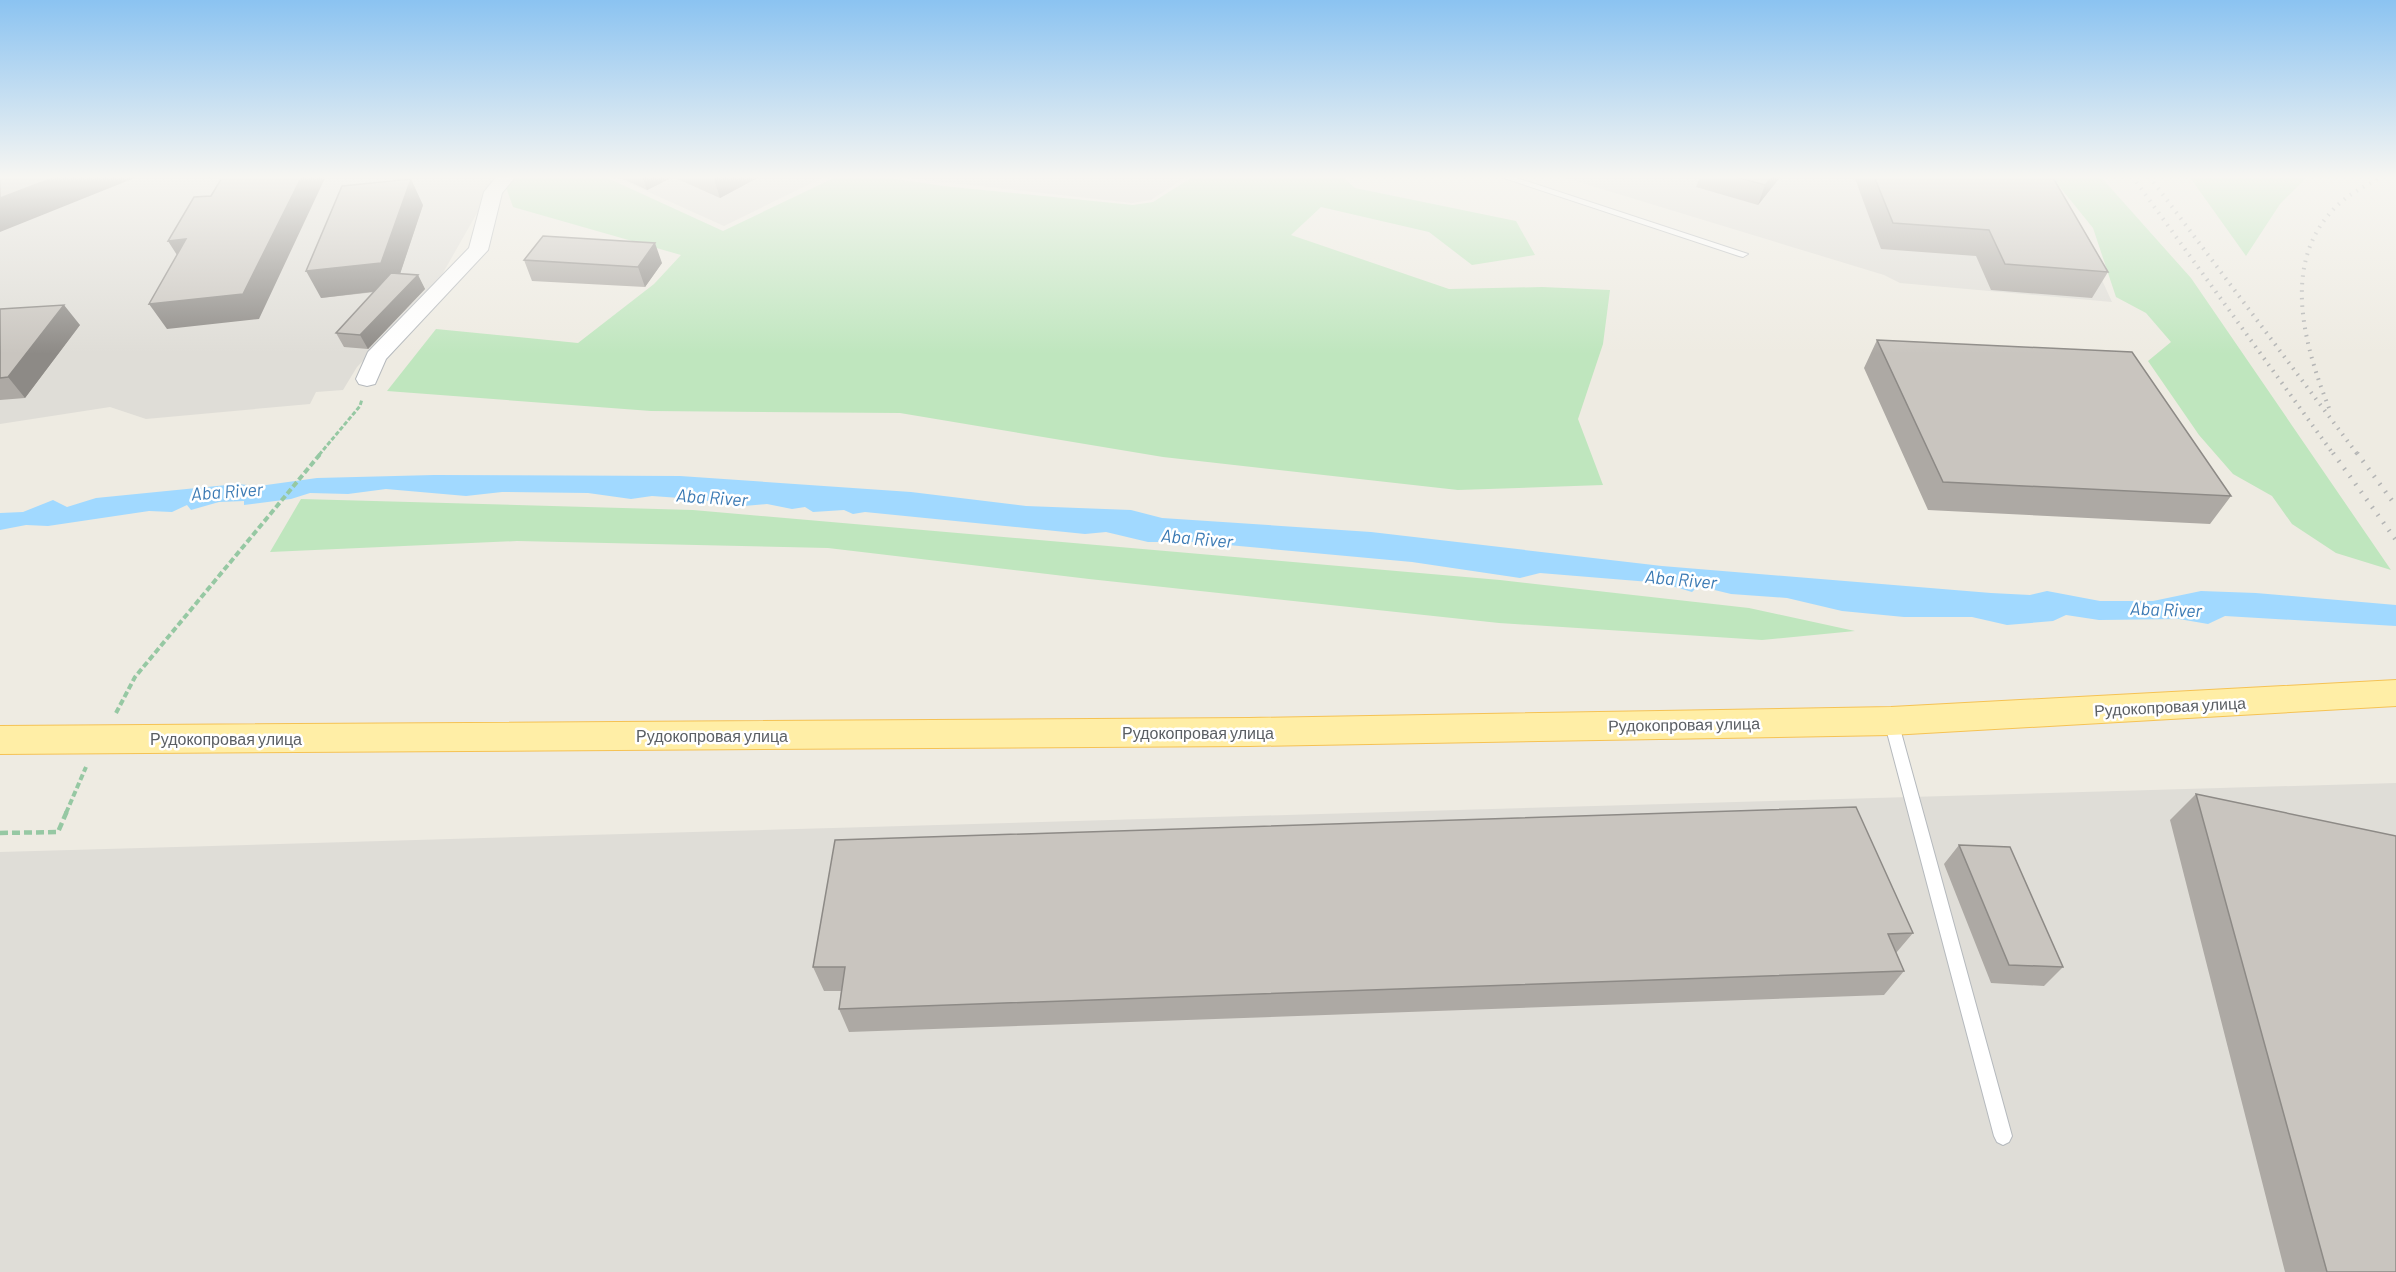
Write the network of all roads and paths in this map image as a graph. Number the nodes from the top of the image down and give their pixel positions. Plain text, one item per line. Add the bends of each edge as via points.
1 (482, 235) edge
2 (1686, 235) edge
3 (1743, 254) dead end
4 (368, 379) joint
5 (202, 596) dead end
6 (2396, 693) edge
7 (1891, 721) junction
8 (0, 740) edge
9 (2003, 1137) dead end

1 - 4 street via 478,250 376,357
2 - 3 lane
4 - 5 path via 360,406
6 - 7 main road, Рудокопровая улица
7 - 8 main road, Рудокопровая улица via 1238,732
7 - 9 lane

